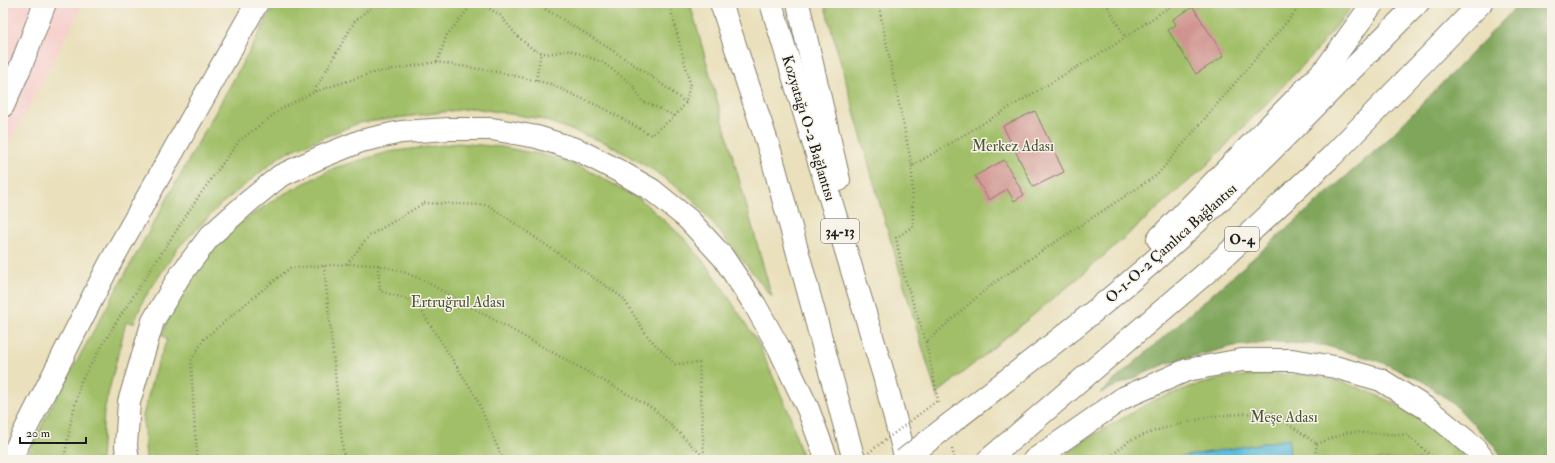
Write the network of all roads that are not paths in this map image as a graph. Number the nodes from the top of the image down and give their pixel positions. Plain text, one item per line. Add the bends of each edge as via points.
1 (45, 3) edge
2 (256, 3) edge
3 (721, 3) edge
4 (771, 3) edge
5 (798, 3) edge
6 (1373, 3) edge
7 (1418, 3) edge
8 (1481, 3) edge
9 (3, 106) edge
10 (884, 376) junction
11 (950, 423) junction
12 (10, 460) edge
13 (128, 460) edge
14 (827, 460) edge
15 (854, 460) edge
16 (905, 460) edge
17 (988, 460) edge
18 (1034, 460) edge
19 (1484, 460) edge

1 - 9 main road
2 - 12 main road via 109,265
3 - 15 main road via 771,154
4 - 10 main road, Kozyatağı O-2 Bağlantısı / 34-13
5 - 10 main road
6 - 11 main road via 1327,67 1158,239
7 - 11 main road, O-1-O-2 Çamlıca Bağlantısı via 1228,194 1164,252 1073,328
8 - 17 main road, O-4 via 1332,156 1213,267
10 - 16 main road, Kozyatağı O-2 Bağlantısı / 34-13
11 - 16 main road, O-1-O-2 Çamlıca Bağlantısı, bridge
13 - 14 main road via 126,446 129,402 152,321 179,277 210,236 280,176 321,157 361,141 401,132 449,129 492,129 538,137 578,150 652,190 688,219 723,258 755,305 808,409
18 - 19 main road via 1123,398 1186,370 1242,360 1292,360 1381,380 1429,410 1474,447

